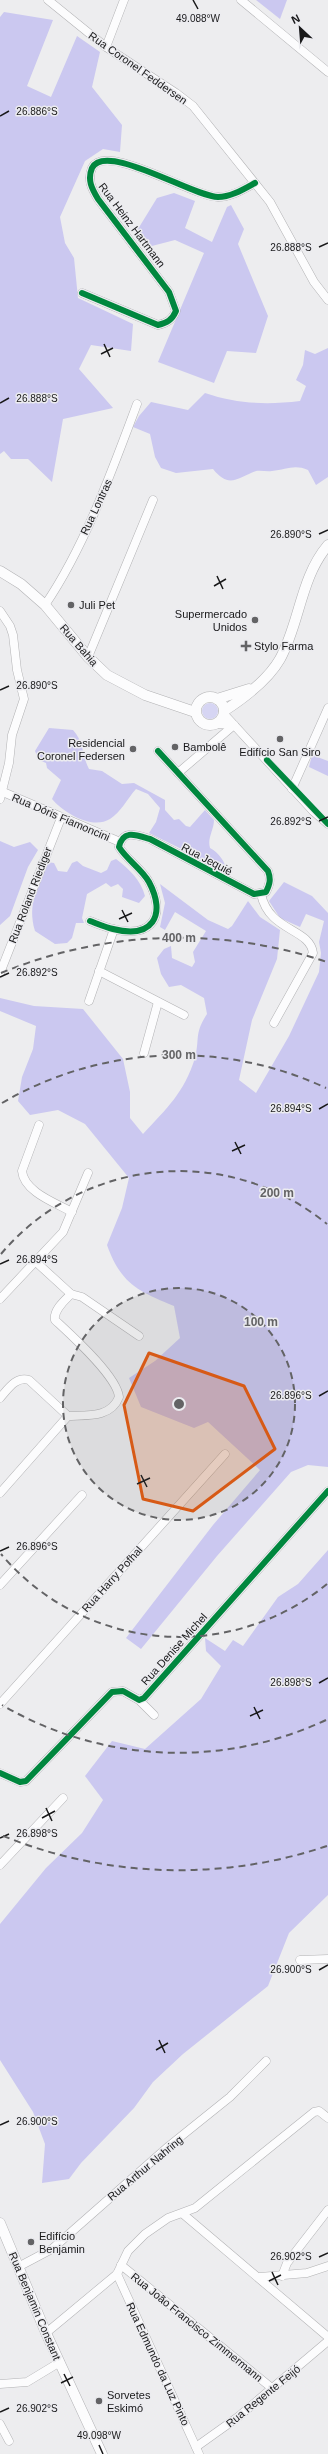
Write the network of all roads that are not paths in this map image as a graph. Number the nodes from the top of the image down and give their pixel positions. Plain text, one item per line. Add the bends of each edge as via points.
1 (48, 0) edge
2 (124, 0) edge
3 (241, 0) edge
4 (106, 47) junction
5 (328, 72) edge
6 (255, 183) junction
7 (82, 293) dead end
8 (328, 300) edge
9 (137, 404) dead end
10 (153, 500) dead end
11 (328, 545) edge
12 (0, 571) edge
13 (45, 605) junction
14 (0, 611) edge
15 (88, 657) junction
16 (256, 685) junction
17 (202, 699) junction
18 (217, 699) junction
19 (169, 702) junction
20 (328, 708) edge
21 (195, 712) junction
22 (224, 713) junction
23 (214, 724) junction
24 (234, 725) junction
25 (216, 741) junction
26 (158, 751) dead end
27 (178, 773) junction
28 (292, 789) junction
29 (1, 795) edge
30 (61, 818) junction
31 (328, 824) edge
32 (120, 842) junction
33 (261, 894) junction
34 (90, 921) dead end
35 (114, 930) junction
36 (100, 971) junction
37 (0, 973) edge
38 (89, 1001) dead end
39 (158, 1002) junction
40 (184, 1015) dead end
41 (274, 1023) dead end
42 (144, 1054) dead end
43 (39, 1126) dead end
44 (88, 1173) dead end
45 (72, 1212) junction
46 (36, 1262) junction
47 (71, 1294) junction
48 (0, 1299) edge
49 (139, 1336) dead end
50 (0, 1398) edge
51 (68, 1416) junction
52 (225, 1454) dead end
53 (328, 1492) edge
54 (0, 1493) edge
55 (82, 1495) dead end
56 (0, 1585) edge
57 (139, 1700) junction
58 (0, 1704) edge
59 (154, 1715) dead end
60 (0, 1773) edge
61 (64, 1798) dead end
62 (0, 1865) edge
63 (328, 1958) edge
64 (300, 1960) dead end
65 (266, 2060) dead end
66 (328, 2118) edge
67 (328, 2210) edge
68 (183, 2214) junction
69 (0, 2223) edge
70 (121, 2265) junction
71 (328, 2266) edge
72 (18, 2267) junction
73 (117, 2274) junction
74 (282, 2276) junction
75 (260, 2277) junction
76 (46, 2333) junction
77 (327, 2343) edge
78 (60, 2362) junction
79 (0, 2384) edge
80 (273, 2389) junction
81 (0, 2424) edge
82 (9, 2441) dead end
83 (198, 2450) edge
84 (102, 2454) edge

1 - 4 street, Rua Coronel Feddersen
2 - 4 street
3 - 5 street
4 - 6 street, Rua Coronel Feddersen via 193,106
6 - 7 street, Rua Heinz Hartmann via 234,194 218,197 202,194 118,160 103,159 98,162 89,175 90,186 169,292 176,311 167,323 158,325
6 - 8 street, Rua Coronel Feddersen via 270,202 314,282
9 - 13 street, Rua Lontras via 113,469 76,548
10 - 15 street
11 - 16 main road via 309,576 280,659
12 - 13 main road, Rua Bahia via 21,584
13 - 15 main road, Rua Bahia
14 - 29 street via 13,635 24,699 12,735
15 - 19 main road, Rua Bahia via 107,676 125,686
16 - 18 main road
16 - 22 main road
17 - 18 main road via 210,696
17 - 19 main road, Rua Bahia
17 - 21 main road
18 - 22 main road via 222,704
19 - 21 main road, Rua Bahia
20 - 28 street
21 - 23 main road via 201,722
22 - 23 main road
22 - 24 street
23 - 24 street
23 - 25 street
24 - 25 street
24 - 28 street
25 - 27 street
26 - 27 street
27 - 33 street via 268,871 271,878 269,885 266,892
28 - 31 street
29 - 30 street, Rua Dóris Fiamoncini
30 - 32 street, Rua Dóris Fiamoncini
30 - 37 street, Rua Roland Riediger
32 - 33 street, Rua Jequié via 126,835 133,834 150,839 254,894
32 - 35 street via 119,847 123,854 148,880 159,909 156,919 148,927 134,931
33 - 41 street via 269,914 280,924 307,940 313,953
34 - 35 street
35 - 36 street
36 - 38 street
36 - 39 street
39 - 40 street
39 - 42 street
43 - 45 street via 22,1171 22,1178 47,1199
44 - 45 street
45 - 46 street via 63,1232
46 - 47 street
46 - 48 street
47 - 49 street via 82,1297
47 - 51 street via 55,1312 55,1320 101,1367 114,1383 119,1398 112,1409 105,1412
50 - 51 street via 17,1380 23,1378 29,1380
51 - 54 street
52 - 58 street, Rua Harry Pofhal
53 - 57 street, Rua Denise Michel
55 - 56 street
57 - 59 street, Rua Denise Michel
57 - 60 street, Rua Denise Michel via 124,1691 112,1692 26,1781 20,1782
61 - 62 street
63 - 64 street
65 - 72 street, Rua Arthur Nahring via 230,2097 169,2146 52,2249
66 - 68 street via 319,2111 314,2112 208,2198
67 - 74 street via 287,2263
68 - 70 street via 168,2218 145,2234 128,2251
68 - 75 street
69 - 72 main road, Rua Benjamin Constant
70 - 73 street
70 - 80 street, Rua João Francisco Zimmermann
71 - 74 street via 307,2273
72 - 76 main road, Rua Benjamin Constant
73 - 76 street
73 - 83 street, Rua Edmundo da Luz Pinto
74 - 75 street
75 - 77 street
76 - 78 main road, Rua Benjamin Constant
77 - 80 street, Rua Regente Feijó
78 - 79 street via 27,2382
78 - 84 main road, Rua Benjamin Constant
80 - 83 street, Rua Regente Feijó
81 - 82 street

